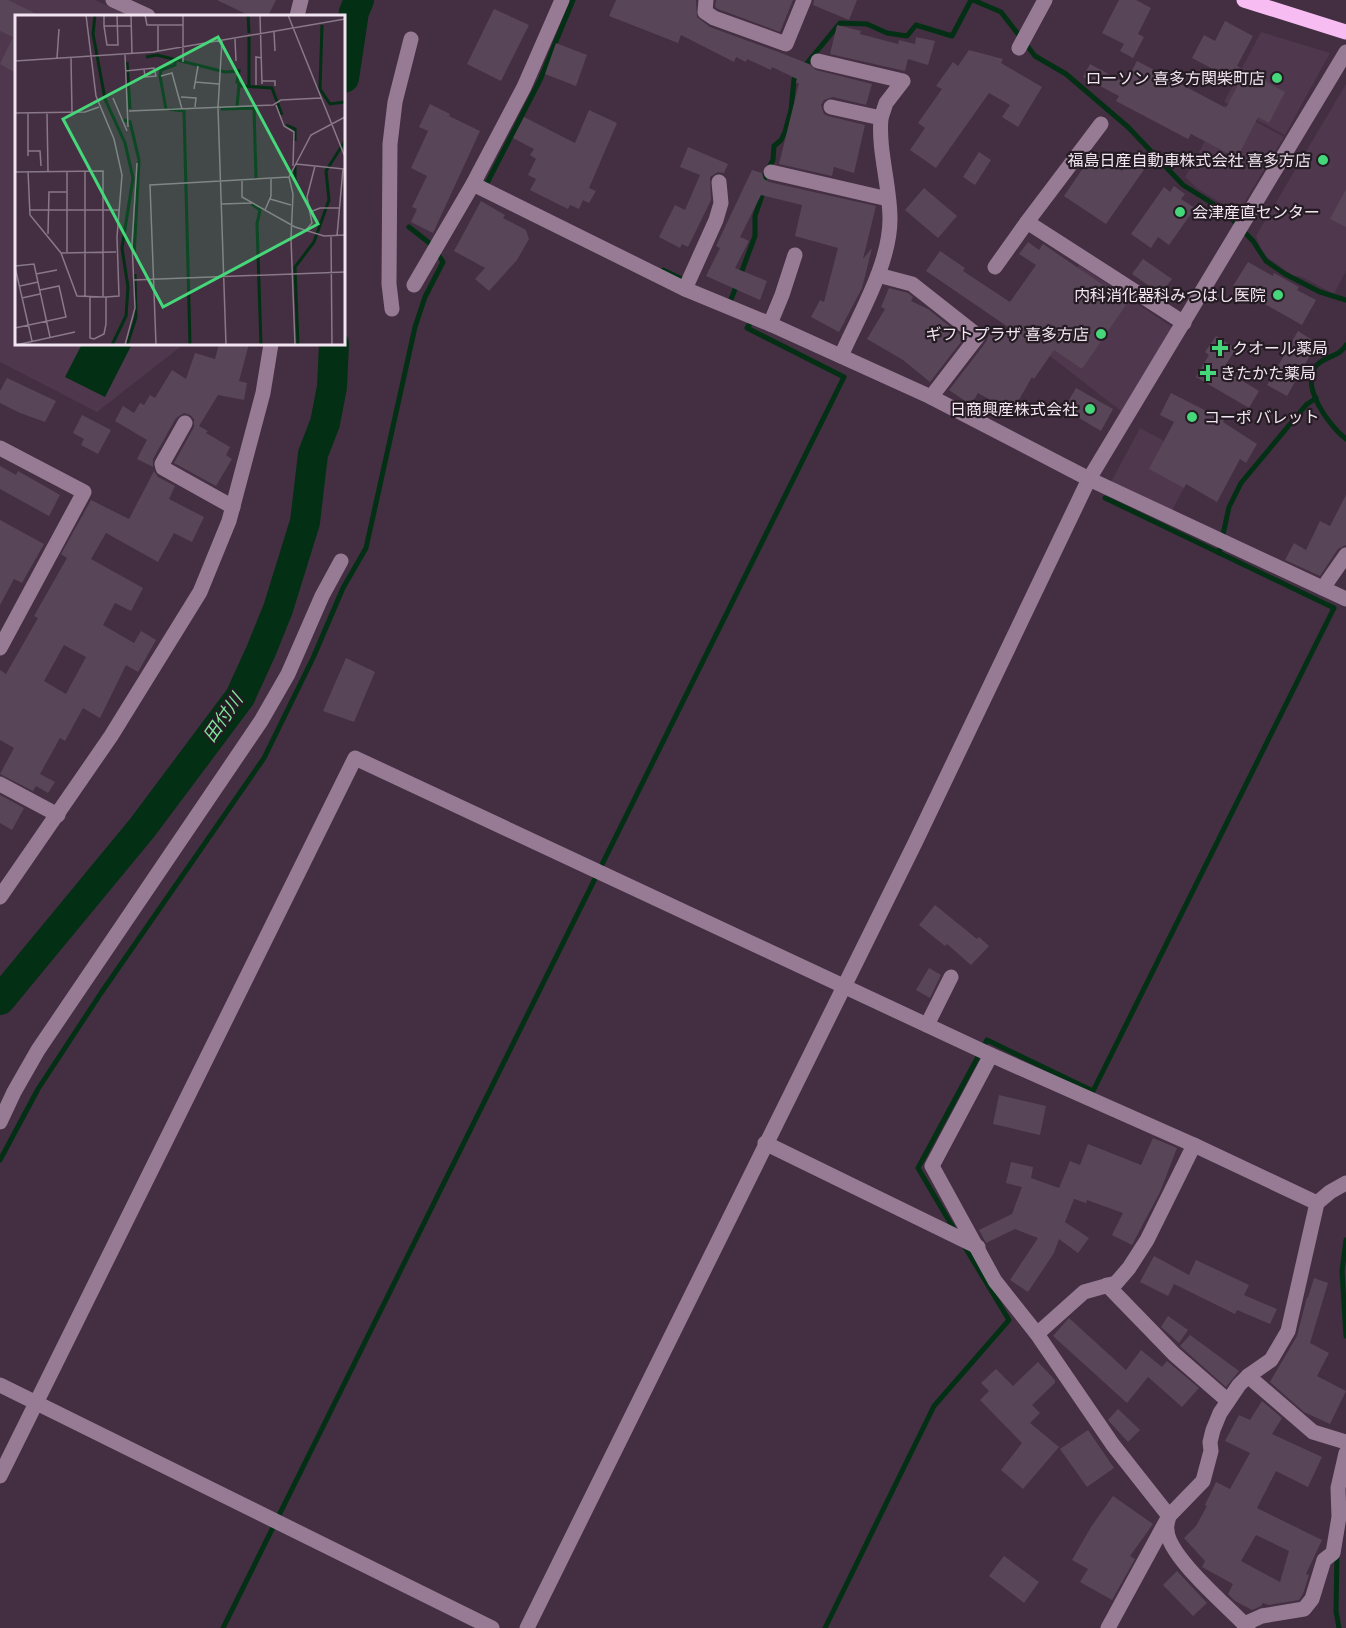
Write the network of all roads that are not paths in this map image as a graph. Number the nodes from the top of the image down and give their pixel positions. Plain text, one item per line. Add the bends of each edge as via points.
1 (113, 0) edge
2 (301, 0) edge
3 (562, 0) edge
4 (706, 0) edge
5 (804, 0) edge
6 (1045, 0) edge
7 (1244, 0) edge
8 (146, 15) edge
9 (297, 15) edge
10 (1346, 32) edge
11 (411, 39) dead end
12 (1019, 48) dead end
13 (1346, 52) edge
14 (818, 61) dead end
15 (831, 107) dead end
16 (881, 118) junction
17 (1101, 124) dead end
18 (771, 172) dead end
19 (719, 182) dead end
20 (473, 184) junction
21 (888, 199) junction
22 (1027, 222) junction
23 (795, 255) dead end
24 (995, 267) dead end
25 (878, 275) junction
26 (414, 285) dead end
27 (685, 289) junction
28 (392, 309) dead end
29 (1184, 323) junction
30 (770, 324) junction
31 (272, 345) edge
32 (841, 356) junction
33 (931, 397) junction
34 (185, 423) dead end
35 (0, 447) edge
36 (1089, 479) junction
37 (233, 507) junction
38 (1346, 555) edge
39 (341, 561) dead end
40 (1323, 588) junction
41 (1346, 599) edge
42 (0, 648) edge
43 (0, 784) edge
44 (58, 815) junction
45 (0, 897) edge
46 (951, 977) dead end
47 (844, 987) junction
48 (927, 1025) junction
49 (991, 1055) junction
50 (0, 1122) edge
51 (765, 1143) junction
52 (1194, 1145) junction
53 (1346, 1183) edge
54 (1317, 1203) junction
55 (978, 1247) junction
56 (1107, 1285) junction
57 (1037, 1334) junction
58 (1248, 1376) junction
59 (0, 1385) edge
60 (1228, 1401) junction
61 (36, 1402) junction
62 (1346, 1443) edge
63 (1346, 1453) edge
64 (0, 1476) edge
65 (1169, 1516) junction
66 (1342, 1517) edge
67 (1246, 1626) edge
68 (492, 1628) edge
69 (527, 1628) edge
70 (1108, 1628) edge

1 - 8 street
2 - 9 street
3 - 20 street via 532,71
4 - 5 street via 705,12 714,18 786,44
6 - 12 street
7 - 10 main road
11 - 28 street via 395,102 390,144
13 - 29 street
14 - 16 street via 903,81 886,103
15 - 16 street
16 - 21 street
17 - 22 street
18 - 21 street
19 - 27 street via 721,203 716,220
20 - 26 street
20 - 27 street
21 - 25 street via 888,240
22 - 24 street
22 - 29 street
23 - 30 street
25 - 32 street
25 - 33 street via 912,284 978,336
27 - 30 street
29 - 36 street
30 - 32 street
31 - 37 street
32 - 33 street
33 - 36 street
34 - 37 street via 163,468
35 - 42 street via 84,492
36 - 40 street
36 - 47 street
37 - 44 street via 200,592
38 - 40 street
39 - 50 street via 288,674 261,721 38,1050
40 - 41 street
43 - 44 street
44 - 45 street
46 - 48 street
47 - 48 street
47 - 51 street
47 - 61 street via 355,758
48 - 49 street
49 - 52 street
49 - 55 street via 932,1166
51 - 55 street
51 - 69 street
52 - 54 street
52 - 56 street via 1147,1240 1116,1283
53 - 54 street
54 - 58 street via 1288,1331 1271,1360
55 - 57 street via 995,1281
56 - 57 street via 1084,1292
56 - 60 street via 1174,1354
57 - 65 street via 1113,1445
58 - 60 street
58 - 62 street via 1313,1432
59 - 61 street
60 - 65 street via 1213,1430 1203,1481
61 - 64 street
61 - 68 street
63 - 66 street via 1338,1488
65 - 67 street via 1167,1531 1184,1563
65 - 70 street
66 - 67 street via 1333,1553 1324,1560 1304,1609 1262,1616

